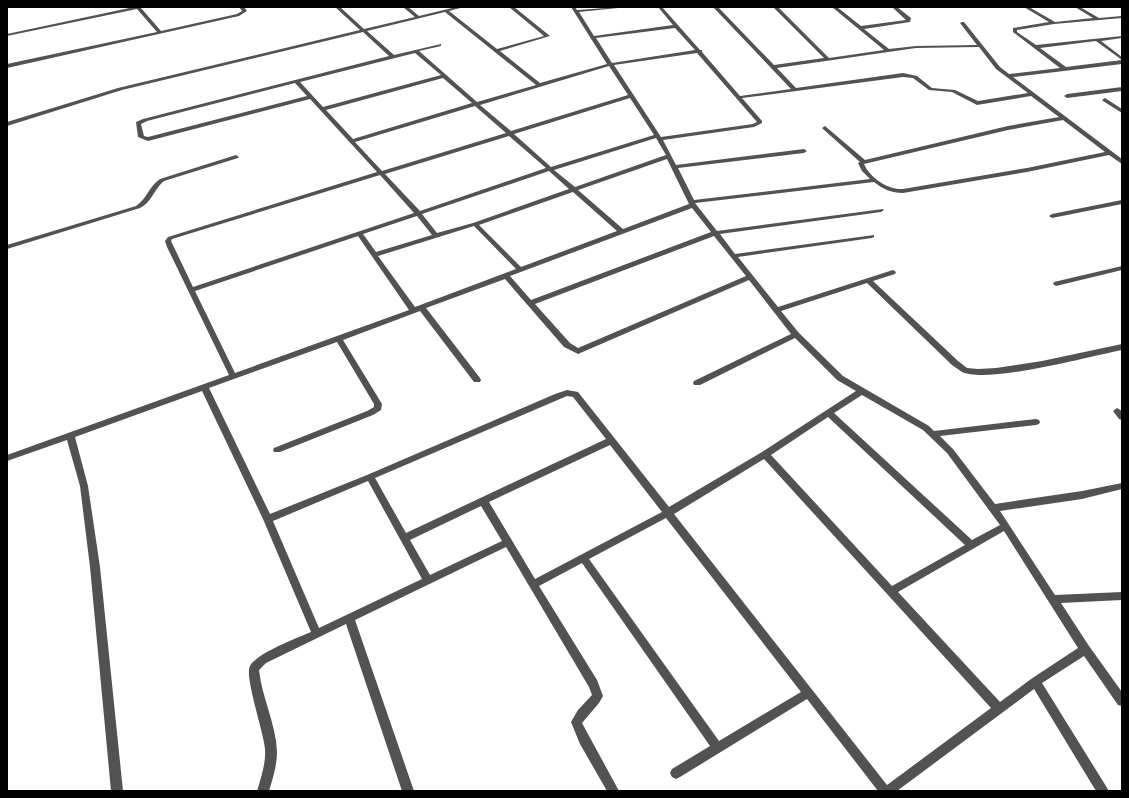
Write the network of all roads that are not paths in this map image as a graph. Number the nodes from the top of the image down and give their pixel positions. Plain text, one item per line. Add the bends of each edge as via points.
1 (140, 7) edge
2 (242, 7) edge
3 (338, 7) edge
4 (405, 7) edge
5 (462, 7) edge
6 (511, 7) edge
7 (618, 7) edge
8 (660, 7) edge
9 (715, 7) edge
10 (775, 7) edge
11 (834, 7) edge
12 (894, 7) edge
13 (1026, 7) edge
14 (1076, 7) edge
15 (574, 9) edge
16 (446, 11) junction
17 (1122, 17) edge
18 (418, 18) junction
19 (1099, 19) junction
20 (962, 23) dead end
21 (1054, 23) junction
22 (677, 26) junction
23 (859, 28) junction
24 (364, 31) junction
25 (160, 32) junction
26 (7, 35) edge
27 (594, 37) junction
28 (1122, 37) edge
29 (1097, 40) junction
30 (439, 45) dead end
31 (980, 46) junction
32 (1035, 47) junction
33 (887, 50) junction
34 (416, 51) junction
35 (496, 51) junction
36 (700, 51) junction
37 (393, 57) junction
38 (827, 59) junction
39 (1122, 60) edge
40 (612, 64) junction
41 (7, 66) edge
42 (773, 67) junction
43 (1065, 69) junction
44 (444, 76) junction
45 (1007, 76) junction
46 (297, 82) junction
47 (539, 85) junction
48 (1122, 89) edge
49 (794, 90) junction
50 (1031, 94) junction
51 (632, 96) junction
52 (1067, 96) dead end
53 (311, 97) junction
54 (741, 98) junction
55 (1105, 100) dead end
56 (476, 104) junction
57 (322, 110) junction
58 (1122, 111) edge
59 (1063, 118) junction
60 (7, 124) edge
61 (825, 128) dead end
62 (510, 134) junction
63 (658, 138) junction
64 (351, 141) junction
65 (804, 151) dead end
66 (1109, 153) junction
67 (236, 156) dead end
68 (669, 156) junction
69 (864, 162) junction
70 (1122, 162) edge
71 (674, 167) junction
72 (550, 169) junction
73 (381, 173) junction
74 (876, 180) junction
75 (573, 189) junction
76 (1122, 202) edge
77 (692, 203) junction
78 (881, 210) dead end
79 (418, 213) junction
80 (1052, 216) dead end
81 (475, 224) junction
82 (622, 232) junction
83 (359, 233) junction
84 (715, 233) junction
85 (436, 236) junction
86 (872, 236) dead end
87 (7, 247) edge
88 (374, 255) junction
89 (734, 256) junction
90 (1122, 268) edge
91 (520, 270) junction
92 (894, 272) dead end
93 (506, 276) junction
94 (750, 276) junction
95 (868, 280) junction
96 (1056, 284) dead end
97 (191, 290) junction
98 (531, 303) junction
99 (421, 307) junction
100 (413, 310) junction
101 (776, 310) junction
102 (796, 335) junction
103 (338, 338) junction
104 (1122, 347) edge
105 (233, 376) junction
106 (477, 380) dead end
107 (697, 383) dead end
108 (204, 387) junction
109 (862, 392) junction
110 (829, 413) junction
111 (1036, 422) dead end
112 (933, 434) junction
113 (70, 435) junction
114 (612, 440) junction
115 (277, 450) dead end
116 (765, 454) junction
117 (7, 458) edge
118 (370, 477) junction
119 (1122, 486) edge
120 (483, 501) junction
121 (993, 508) junction
122 (667, 514) junction
123 (268, 519) junction
124 (1006, 526) junction
125 (405, 538) junction
126 (508, 542) junction
127 (971, 545) junction
128 (584, 559) junction
129 (428, 580) junction
130 (534, 584) junction
131 (891, 591) junction
132 (1122, 596) edge
133 (1052, 599) junction
134 (349, 618) junction
135 (316, 632) junction
136 (1085, 649) junction
137 (1035, 682) junction
138 (808, 693) junction
139 (1122, 701) edge
140 (999, 708) junction
141 (717, 747) junction
142 (676, 773) dead end
143 (117, 791) edge
144 (263, 791) edge
145 (408, 791) edge
146 (613, 791) edge
147 (885, 791) edge
148 (888, 791) edge
149 (1103, 791) edge

1 - 25 street
1 - 26 street
2 - 25 street via 245,11 239,15
3 - 24 street
4 - 18 street
5 - 16 street
6 - 35 street via 548,36
7 - 15 street
8 - 22 street
9 - 42 street
10 - 38 street
11 - 23 street
12 - 23 street via 909,19 908,21
13 - 21 street
14 - 19 street
15 - 27 street
16 - 18 street
16 - 35 street
17 - 19 street
18 - 24 street
19 - 21 street
20 - 31 street
21 - 32 street via 1015,29 1015,32
22 - 27 street
22 - 36 street
23 - 33 street
24 - 37 street
24 - 60 street via 120,89
25 - 41 street
27 - 40 street
28 - 29 street
29 - 32 street
29 - 39 street
30 - 34 street
31 - 33 street
31 - 45 street
32 - 43 street
33 - 38 street
34 - 37 street
34 - 44 street
35 - 47 street
36 - 40 street
36 - 54 street
37 - 46 street
38 - 42 street
39 - 43 street
40 - 47 street
40 - 51 street
42 - 49 street
43 - 45 street
44 - 56 street
44 - 57 street
45 - 50 street
46 - 53 street
46 - 53 street via 145,120 137,126 141,137 148,139
47 - 56 street
48 - 52 street
49 - 50 street via 903,75 916,78 931,90 953,91 977,103
49 - 54 street
50 - 59 street
51 - 62 street
51 - 63 street
53 - 57 street
54 - 63 street via 760,122 754,125
55 - 58 street
56 - 62 street
56 - 64 street
57 - 64 street
59 - 66 street
59 - 69 street via 1008,128
61 - 69 street
62 - 72 street
62 - 73 street
63 - 68 street
63 - 72 street
64 - 73 street
65 - 71 street
66 - 70 street
66 - 74 street via 903,191 882,187
67 - 87 street via 162,180 152,187 147,201 138,207
68 - 71 street
68 - 75 street
69 - 74 street via 862,166
71 - 77 street
72 - 75 street
72 - 79 street
73 - 79 street
73 - 97 street via 170,238 170,247
74 - 77 street
75 - 81 street
75 - 82 street
76 - 80 street
77 - 82 street
77 - 84 street
78 - 84 street
79 - 83 street
79 - 85 street
81 - 85 street
81 - 91 street
82 - 91 street
83 - 88 street
83 - 97 street
84 - 89 street
84 - 98 street
85 - 88 street
86 - 89 street
88 - 100 street
89 - 94 street
90 - 96 street
91 - 93 street
92 - 95 street
93 - 98 street
93 - 99 street
94 - 98 street via 578,351 567,345
94 - 101 street
95 - 101 street
95 - 104 street via 964,370 990,371 1021,367
97 - 105 street
99 - 100 street
99 - 106 street
100 - 103 street
101 - 102 street
102 - 107 street
102 - 109 street via 840,378
103 - 105 street
103 - 115 street via 378,408
105 - 108 street
108 - 113 street
108 - 123 street
109 - 110 street
109 - 112 street
110 - 116 street
110 - 127 street
111 - 112 street
112 - 121 street via 950,451
113 - 117 street
113 - 143 street via 84,486 95,567
114 - 118 street via 581,400 575,394 567,393
114 - 120 street
114 - 122 street
116 - 122 street
116 - 131 street
118 - 123 street
118 - 125 street
119 - 121 street via 1082,495
120 - 125 street
120 - 126 street
121 - 124 street
122 - 128 street
122 - 138 street
123 - 135 street
124 - 127 street
124 - 133 street
125 - 129 street
126 - 129 street
126 - 130 street
127 - 131 street
128 - 130 street
128 - 141 street
129 - 134 street
130 - 146 street via 598,696 594,703 582,711 576,722
131 - 140 street
132 - 133 street
133 - 136 street
134 - 135 street
134 - 145 street
135 - 144 street via 271,654 254,668 256,693 271,752
136 - 137 street
136 - 139 street
137 - 140 street
137 - 149 street
138 - 141 street
138 - 147 street
140 - 148 street
141 - 142 street

